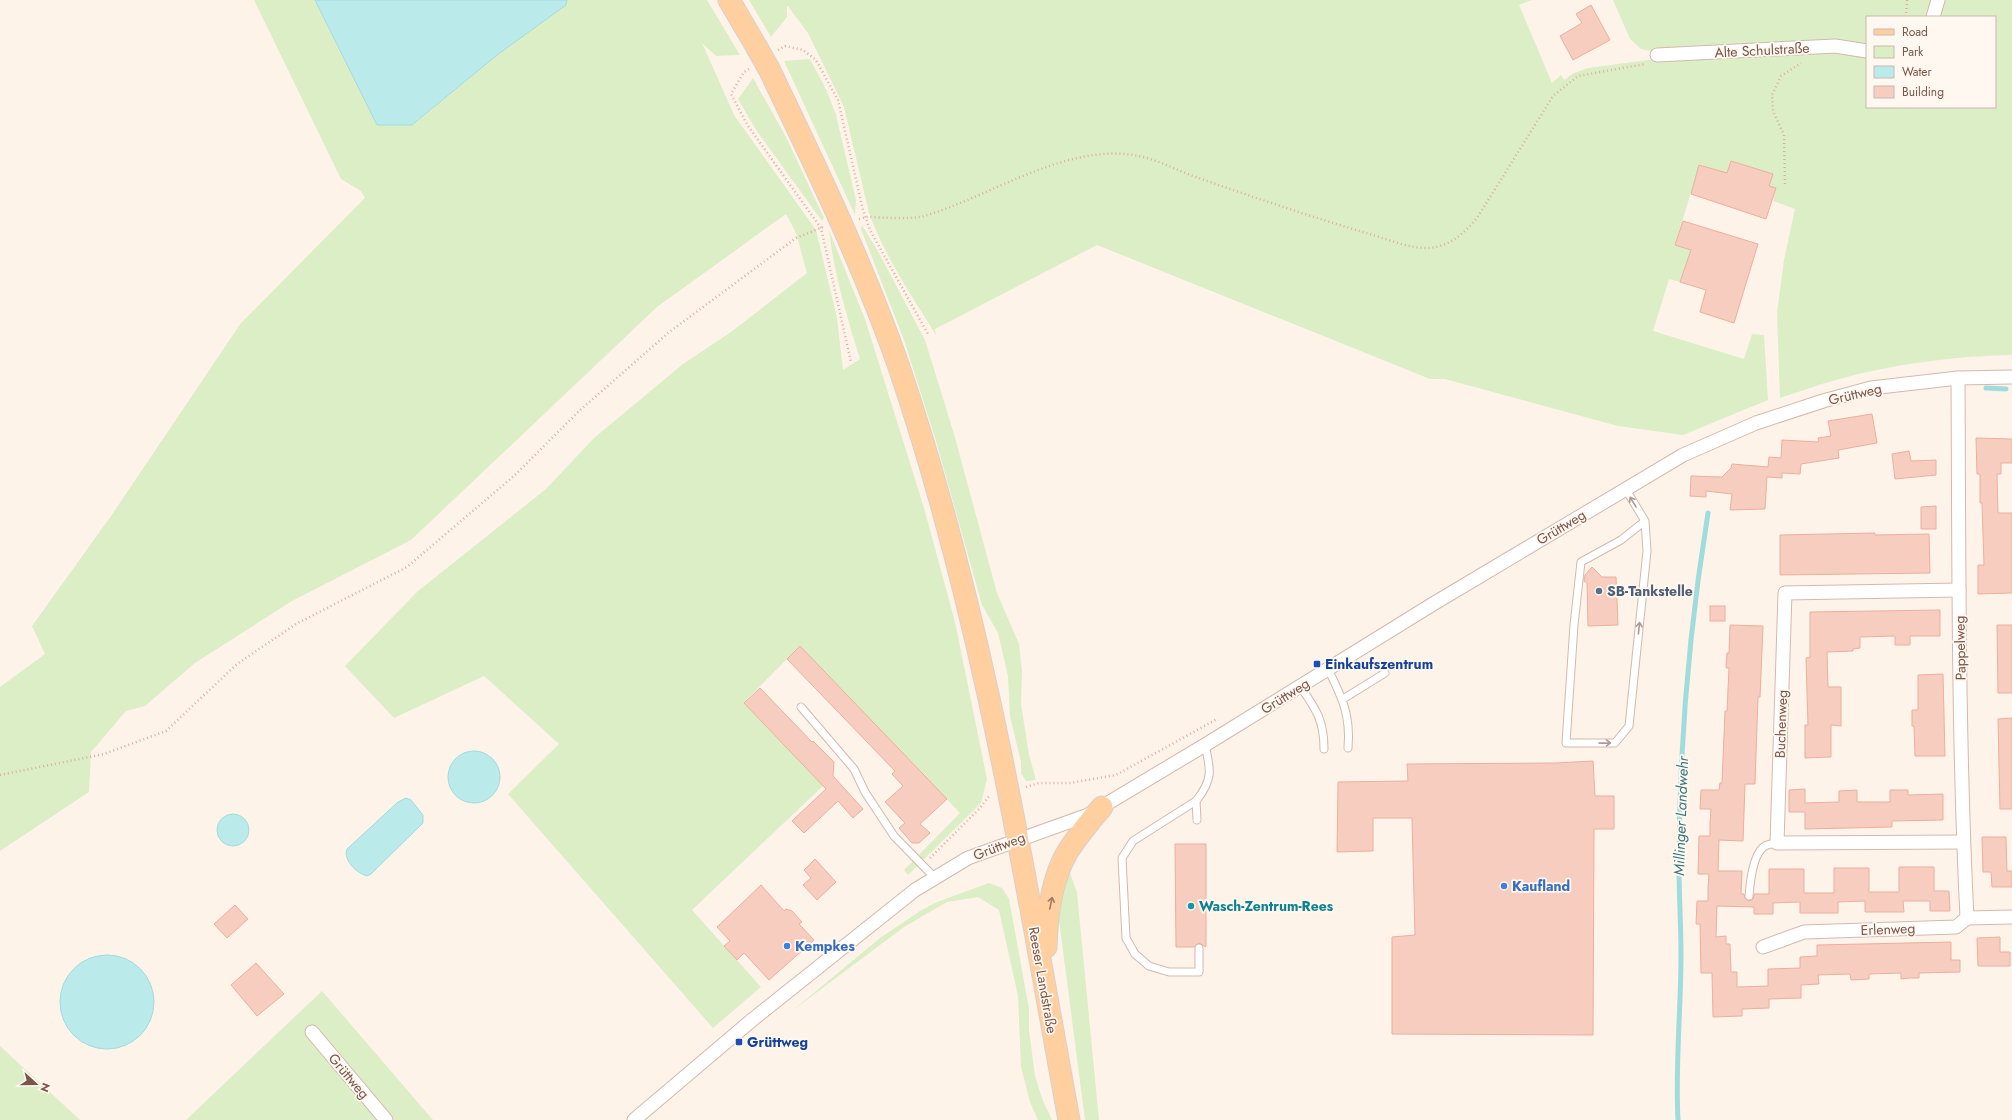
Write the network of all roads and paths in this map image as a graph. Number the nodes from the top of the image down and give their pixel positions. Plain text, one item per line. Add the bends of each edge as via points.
1 (729, 0) edge
2 (1907, 0) edge
3 (1938, 0) edge
4 (1906, 16) edge
5 (1933, 16) edge
6 (1866, 51) edge
7 (1657, 55) dead end
8 (1671, 55) junction
9 (1806, 61) dead end
10 (1785, 184) dead end
11 (843, 224) junction
12 (2012, 377) edge
13 (1958, 378) junction
14 (1625, 488) junction
15 (1645, 521) junction
16 (1959, 590) junction
17 (1328, 669) junction
18 (1385, 673) dead end
19 (1300, 686) junction
20 (1343, 699) junction
21 (800, 707) dead end
22 (1205, 745) junction
23 (1348, 748) dead end
24 (1324, 749) dead end
25 (0, 775) edge
26 (1196, 801) junction
27 (1102, 807) junction
28 (1197, 820) dead end
29 (1018, 839) junction
30 (1963, 842) junction
31 (1777, 843) junction
32 (935, 878) junction
33 (1749, 896) dead end
34 (2012, 917) edge
35 (1967, 918) junction
36 (1200, 948) dead end
37 (1763, 948) dead end
38 (1044, 983) junction
39 (312, 1032) dead end
40 (386, 1120) edge
41 (634, 1120) edge
42 (1069, 1120) edge

1 - 11 main road, Reeser Landstraße, bridge via 769,69
2 - 4 path
3 - 5 street
6 - 8 street, Alte Schulstraße via 1835,46
7 - 8 street, Alte Schulstraße
8 - 11 path via 1668,60 1578,76 1553,96 1477,218 1461,236 1448,244 1429,248 1411,246 1309,216 1192,176 1148,158 1120,153 1046,166 980,196 923,217 866,217
9 - 10 path via 1794,66 1782,76 1772,95 1773,111 1784,135
11 - 25 path via 821,228 796,238 668,333 578,412 515,475 407,567 296,624 237,664 166,731 104,754
11 - 29 main road, Reeser Landstraße via 899,367 937,490 980,658
12 - 13 street, Grüttweg
13 - 14 street, Grüttweg via 1871,388 1756,423 1684,455
13 - 16 street, Pappelweg
15 -> 14 lane
14 - 17 street, Grüttweg
15 -> 15 lane via 1621,540 1581,562 1566,743 1615,743 1629,726 1647,551
16 - 30 street, Pappelweg
16 - 31 street, Buchenweg via 1785,593
17 - 19 street, Grüttweg
17 - 20 lane
18 - 20 lane
19 - 22 street, Grüttweg
19 - 24 lane via 1321,721
20 - 23 lane via 1348,724
21 - 32 lane via 854,769 865,792 894,836
22 - 26 lane via 1210,775 1204,792
22 - 27 street, Grüttweg
26 - 28 lane
26 - 36 lane via 1132,841 1122,858 1126,938 1135,954 1149,966 1169,972 1199,972
27 - 29 street, Grüttweg via 1088,815
38 -> 27 main road via 1047,923 1056,879 1068,852
29 - 32 street, Grüttweg via 968,858
29 - 38 main road, Reeser Landstraße
30 - 31 street
30 - 35 street, Pappelweg
31 - 33 lane via 1764,846 1758,854
32 - 41 street, Grüttweg via 915,890 752,1020
34 - 35 street, Erlenweg
35 - 37 street, Erlenweg via 1956,927 1804,932
38 - 42 main road, Reeser Landstraße
39 - 40 street, Grüttweg

